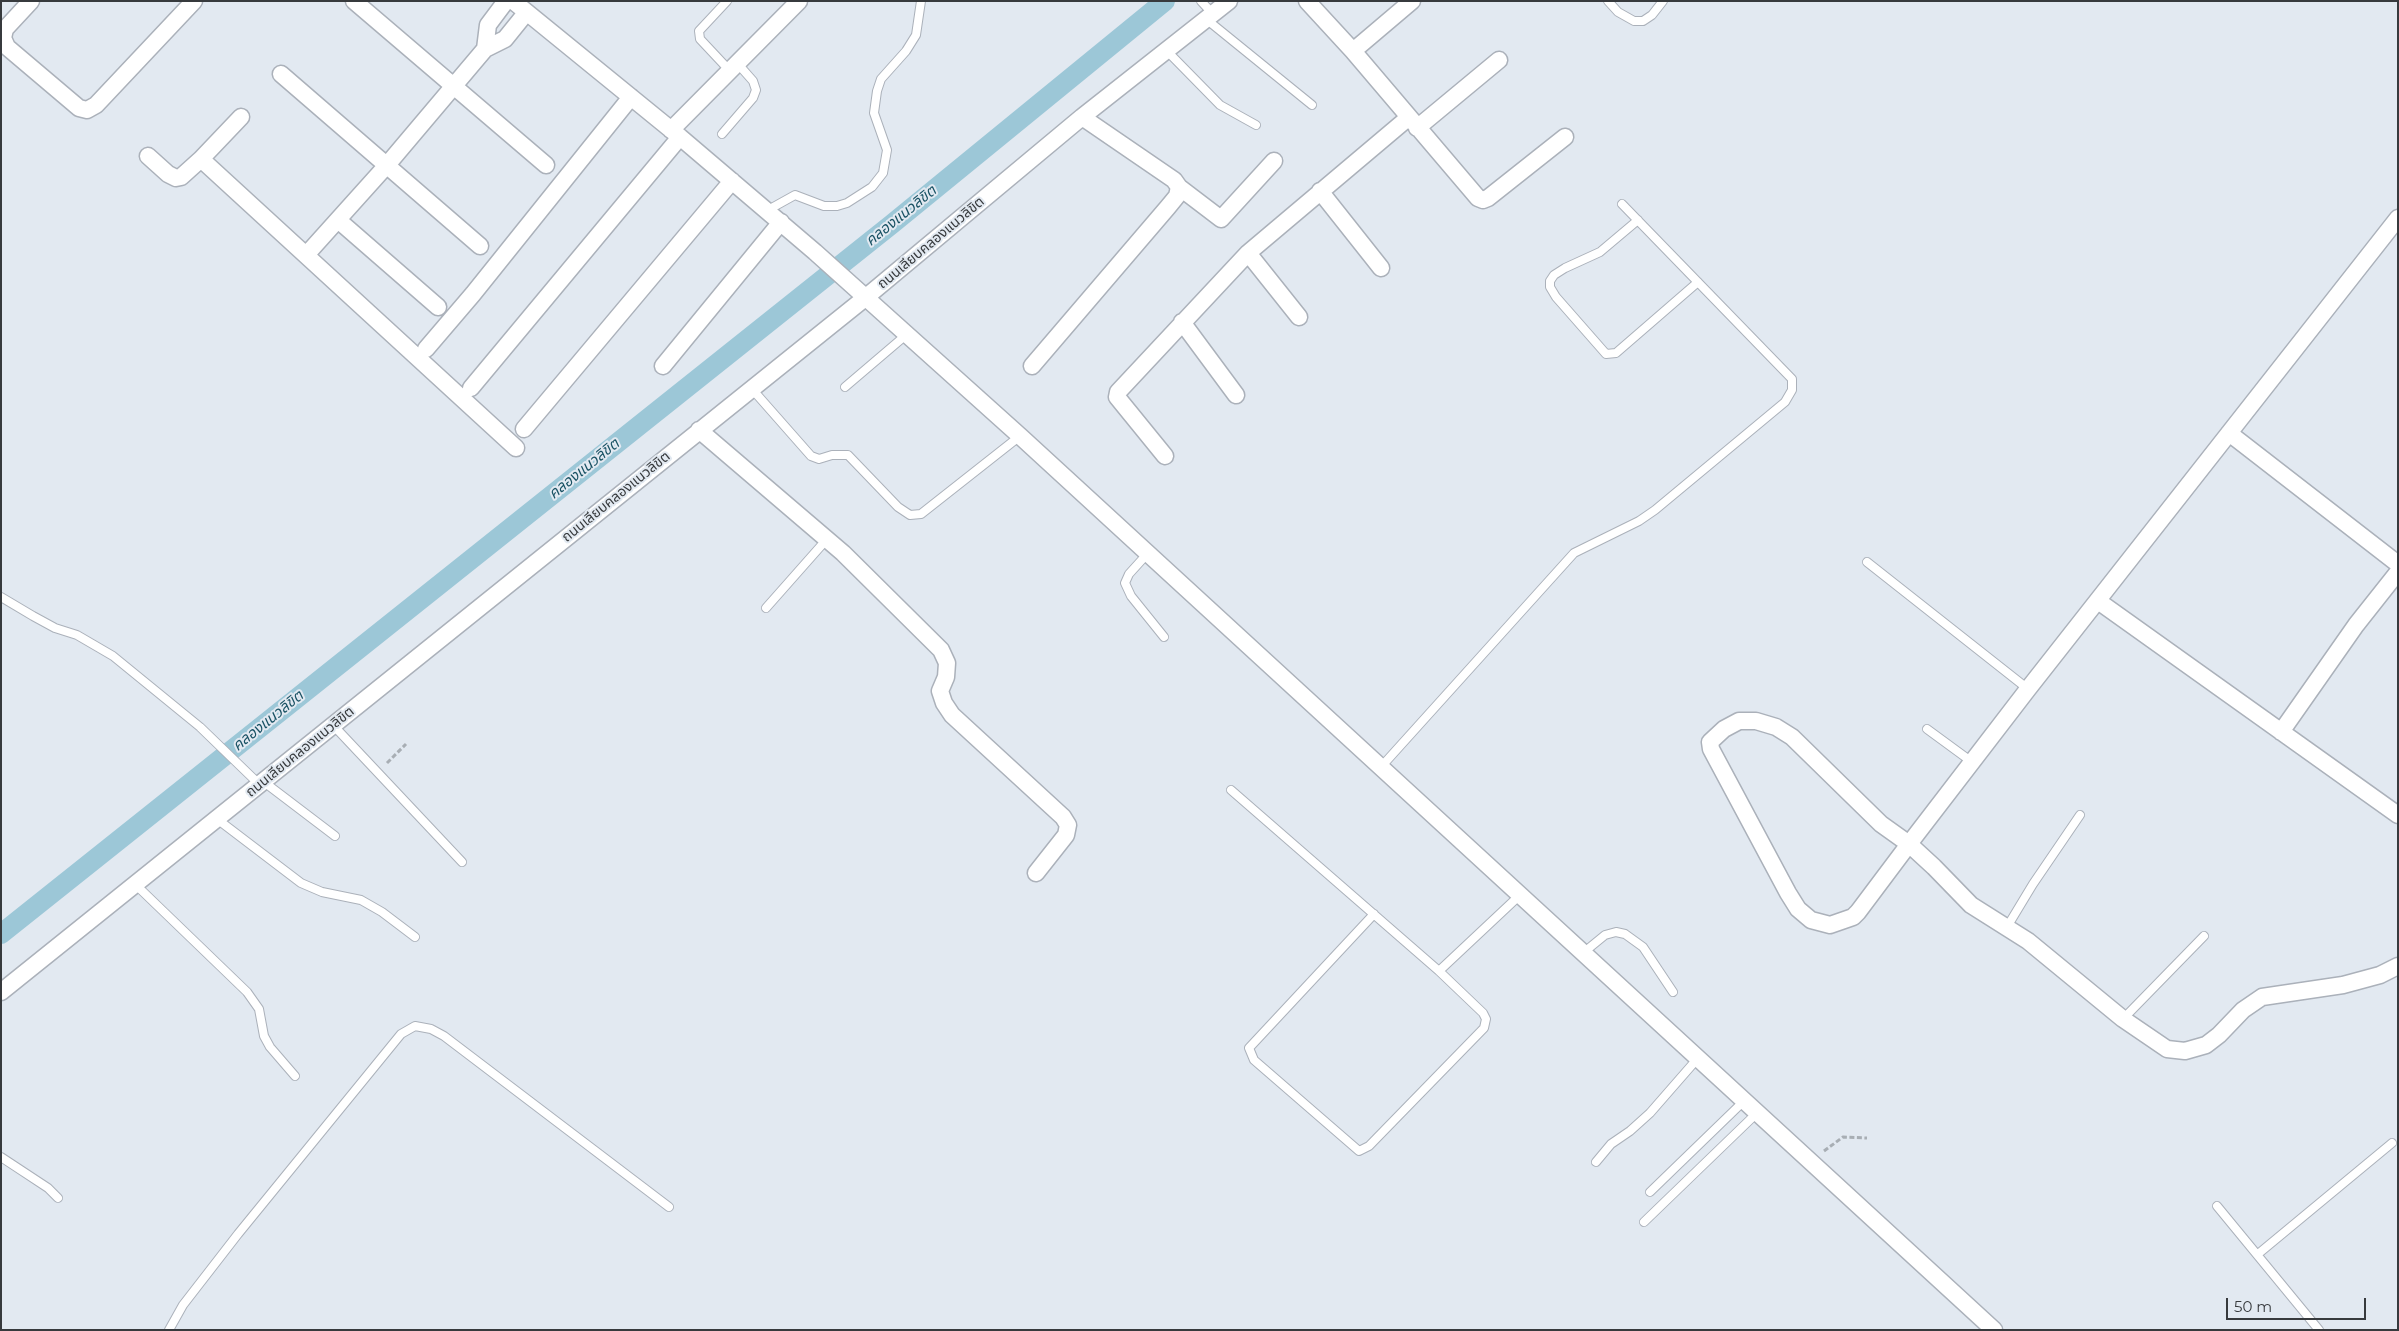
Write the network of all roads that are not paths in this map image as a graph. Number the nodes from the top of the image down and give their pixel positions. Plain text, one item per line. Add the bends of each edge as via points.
1 (32, 1) edge
2 (194, 1) edge
3 (354, 1) edge
4 (506, 1) edge
5 (513, 1) edge
6 (727, 1) edge
7 (799, 1) edge
8 (921, 1) edge
9 (1229, 1) edge
10 (1307, 1) edge
11 (1412, 1) edge
12 (1608, 1) edge
13 (1662, 1) edge
14 (1201, 2) edge
15 (526, 13) junction
16 (1210, 17) junction
17 (485, 49) junction
18 (1167, 51) junction
19 (1353, 52) junction
20 (1499, 60) dead end
21 (734, 68) junction
22 (281, 74) dead end
23 (454, 88) junction
24 (631, 98) junction
25 (1312, 105) dead end
26 (1082, 116) junction
27 (241, 117) dead end
28 (1412, 123) junction
29 (1256, 125) dead end
30 (675, 133) junction
31 (722, 134) dead end
32 (1565, 137) dead end
33 (148, 156) dead end
34 (200, 158) junction
35 (1274, 161) dead end
36 (387, 165) junction
37 (546, 165) dead end
38 (732, 181) junction
39 (1179, 187) junction
40 (1320, 191) junction
41 (1622, 204) dead end
42 (768, 210) junction
43 (2398, 218) edge
44 (338, 220) junction
45 (1638, 220) junction
46 (782, 222) junction
47 (480, 246) dead end
48 (1248, 253) junction
49 (307, 254) junction
50 (1382, 268) dead end
51 (1698, 282) junction
52 (865, 298) junction
53 (438, 307) dead end
54 (1299, 317) dead end
55 (1182, 322) junction
56 (906, 335) junction
57 (426, 348) dead end
58 (663, 366) dead end
59 (1032, 366) dead end
60 (845, 387) dead end
61 (471, 388) dead end
62 (752, 388) junction
63 (1236, 395) dead end
64 (524, 428) dead end
65 (699, 430) junction
66 (2229, 433) junction
67 (1020, 436) junction
68 (516, 448) dead end
69 (1165, 456) dead end
70 (827, 539) junction
71 (1148, 553) junction
72 (1867, 562) dead end
73 (2398, 564) edge
74 (2398, 572) edge
75 (1, 597) edge
76 (2098, 601) junction
77 (766, 608) dead end
78 (1164, 637) dead end
79 (2028, 689) junction
80 (333, 725) junction
81 (1927, 729) dead end
82 (2281, 732) junction
83 (1972, 762) junction
84 (1381, 767) junction
85 (257, 780) junction
86 (1231, 790) dead end
87 (2080, 815) dead end
88 (2398, 815) edge
89 (217, 819) junction
90 (335, 836) dead end
91 (1909, 844) junction
92 (462, 862) dead end
93 (1036, 873) dead end
94 (136, 885) junction
95 (1520, 895) junction
96 (1374, 914) junction
97 (2007, 927) junction
98 (2204, 936) dead end
99 (415, 937) dead end
100 (1584, 953) junction
101 (2398, 966) edge
102 (1439, 971) junction
103 (1, 992) edge
104 (1673, 992) dead end
105 (2123, 1019) junction
106 (1698, 1058) junction
107 (295, 1076) dead end
108 (1745, 1100) junction
109 (1758, 1112) junction
110 (2392, 1143) dead end
111 (1, 1157) edge
112 (1596, 1162) dead end
113 (1650, 1192) dead end
114 (58, 1198) dead end
115 (2217, 1206) dead end
116 (669, 1207) dead end
117 (1644, 1222) dead end
118 (2258, 1254) junction
119 (169, 1330) edge
120 (1994, 1330) edge
121 (2319, 1330) edge

1 - 2 street via 5,29 3,38 7,47 79,108 87,110 96,105
3 - 23 street
4 - 17 street via 488,25
5 - 15 street
6 - 21 lane via 699,31 700,39
7 - 21 street
8 - 42 lane via 916,35 881,79 877,91 874,113 887,150 883,173 872,186 847,203 824,206 795,195
9 - 16 street, ถนนเลียบคลองแนวลิขิต
10 - 19 street
11 - 19 street
12 - 13 lane via 1618,12 1634,21 1643,21 1652,15
14 - 16 lane
15 - 17 street via 506,39
15 - 24 street
16 - 18 street, ถนนเลียบคลองแนวลิขิต
16 - 25 lane
17 - 23 street
18 - 26 street, ถนนเลียบคลองแนวลิขิต
18 - 29 lane via 1220,105
19 - 28 street
20 - 28 street
21 - 30 street
21 - 31 lane via 753,81 756,90 754,98
22 - 36 street
23 - 36 street
23 - 37 street
24 - 30 street
24 - 57 street
26 - 39 street via 1174,180
26 - 52 street, ถนนเลียบคลองแนวลิขิต
27 - 34 street
28 - 32 street via 1483,200
28 - 40 street
30 - 38 street
30 - 61 street
33 - 34 street via 176,178
34 - 49 street
35 - 39 street via 1220,218
36 - 44 street
36 - 47 street
38 - 42 street
38 - 64 street
39 - 59 street via 1177,196 1168,207
40 - 48 street
40 - 50 street
41 - 45 lane
42 - 46 street
43 - 66 street
44 - 49 street
44 - 53 street
45 - 51 lane
45 - 51 lane via 1600,252 1564,268 1550,280 1556,297 1606,354 1616,353
46 - 52 street
46 - 58 street
48 - 54 street
48 - 55 street
49 - 68 street
51 - 84 lane via 1792,379 1792,390 1785,402 1640,521 1574,553
52 - 56 street
52 - 62 street, ถนนเลียบคลองแนวลิขิต
55 - 63 street
55 - 69 street via 1118,392 1117,397
56 - 60 lane
56 - 67 street
62 - 65 street, ถนนเลียบคลองแนวลิขิต
62 - 67 lane via 810,456 819,459 848,455 898,507 910,515 921,514
65 - 70 street
65 - 80 street, ถนนเลียบคลองแนวลิขิต
66 - 73 street
66 - 76 street
67 - 71 street
70 - 77 lane
70 - 93 street via 941,650 947,663 940,691 952,715 1063,817 1068,826 1066,835
71 - 78 lane via 1125,583 1131,596
71 - 84 street
72 - 79 lane
74 - 82 street via 2356,625
75 - 85 lane via 113,656 226,750
76 - 79 street
76 - 82 street
79 - 83 street
80 - 85 street, ถนนเลียบคลองแนวลิขิต
80 - 92 lane
81 - 83 lane
82 - 88 street
83 - 91 street
84 - 95 street
85 - 89 street, ถนนเลียบคลองแนวลิขิต
85 - 90 lane
86 - 96 lane
87 - 97 lane
89 - 94 street, ถนนเลียบคลองแนวลิขิต
89 - 99 lane via 302,883 322,892 361,900
91 - 91 street via 1853,917 1830,925 1811,920 1798,909 1788,893 1710,742 1724,729 1739,722 1756,721 1776,727 1792,737 1881,824
91 - 97 street via 1971,905
94 - 103 street, ถนนเลียบคลองแนวลิขิต
94 - 107 lane via 247,992 259,1009 264,1036
95 - 100 street
95 - 102 lane
96 - 102 lane
96 - 102 lane via 1249,1048 1254,1060 1359,1151 1369,1146 1484,1028 1486,1019 1483,1013
97 - 105 street
98 - 105 lane
100 - 104 lane via 1605,935 1625,934 1642,947
100 - 106 street
101 - 105 street via 2380,975 2344,985 2262,997 2247,1006 2206,1045 2185,1051 2167,1049
106 - 108 street
106 - 112 lane via 1650,1112 1611,1144
108 - 109 street
108 - 113 lane
109 - 117 lane
109 - 120 street
110 - 118 lane
111 - 114 lane
115 - 118 lane
116 - 119 lane via 444,1036 415,1026 401,1034 238,1234 183,1305
118 - 121 lane

